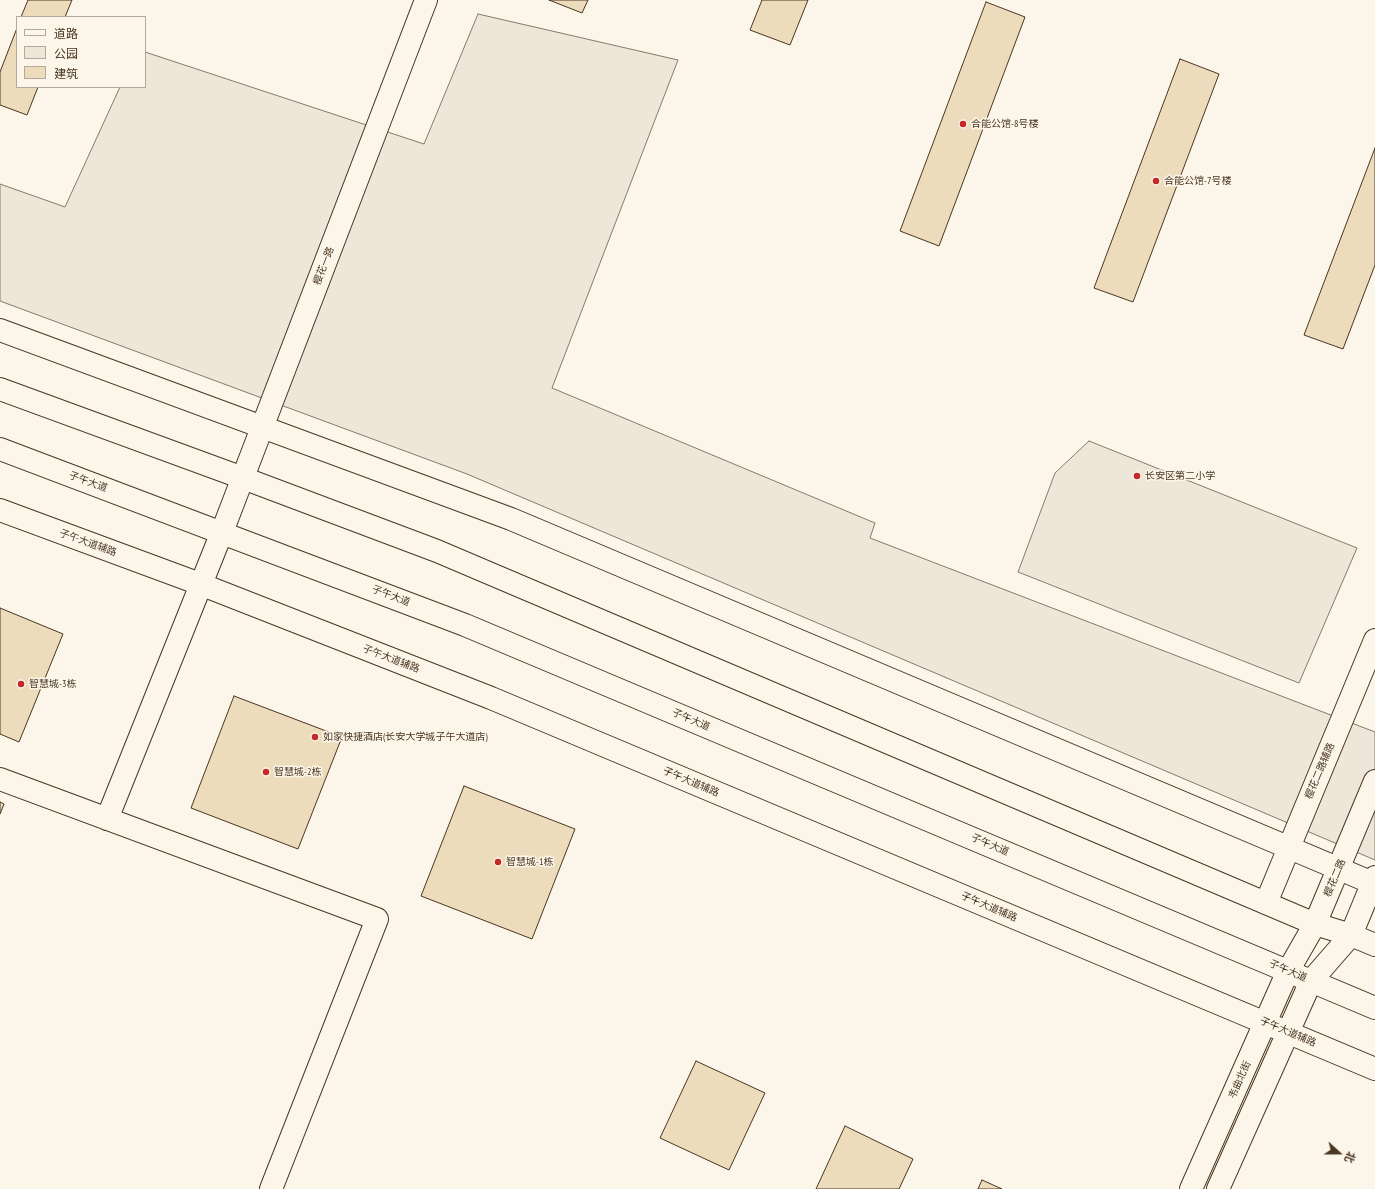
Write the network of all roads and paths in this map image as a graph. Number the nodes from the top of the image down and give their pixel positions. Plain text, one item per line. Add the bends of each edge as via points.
1 (426, 0) edge
2 (0, 330) edge
3 (0, 389) edge
4 (263, 426) junction
5 (0, 449) edge
6 (243, 478) junction
7 (0, 510) edge
8 (222, 532) junction
9 (200, 584) junction
10 (1375, 640) edge
11 (0, 778) edge
12 (1375, 781) edge
13 (107, 820) junction
14 (1288, 847) junction
15 (1338, 868) junction
16 (1374, 881) edge
17 (1266, 903) junction
18 (1316, 924) junction
19 (1351, 935) junction
20 (1375, 945) edge
21 (1288, 971) junction
22 (1311, 981) junction
23 (1375, 1008) edge
24 (1266, 1022) junction
25 (1288, 1032) junction
26 (1375, 1069) edge
27 (271, 1189) edge
28 (1191, 1189) edge
29 (1218, 1189) edge

1 - 4 street, 樱花一路
2 - 4 street
3 - 6 street
4 - 6 street, 樱花一路
4 - 14 street via 511,519
5 - 8 street, 子午大道
6 - 8 street, 樱花一路
6 - 17 street via 437,551
7 - 9 street, 子午大道辅路
8 - 9 street, 樱花一路
8 - 21 street, 子午大道 via 473,628
9 - 13 street, 樱花一路
9 - 24 street, 子午大道辅路 via 491,698
10 - 14 street, 樱花二路辅路
11 - 13 street
12 - 15 street, 樱花二路
13 - 27 street via 377,919
14 - 15 street
14 - 17 street, 樱花二路辅路
15 - 16 street
15 - 18 street, 樱花二路
16 - 19 street
17 - 18 street
18 - 19 street
18 - 21 street, 樱花二路
19 - 20 street
19 - 22 street
21 - 22 street, 子午大道
21 - 24 street, 韦曲北街
22 - 23 street, 子午大道
22 - 25 street
24 - 25 street, 子午大道辅路
24 - 28 street, 韦曲北街
25 - 26 street, 子午大道辅路
25 - 29 street

